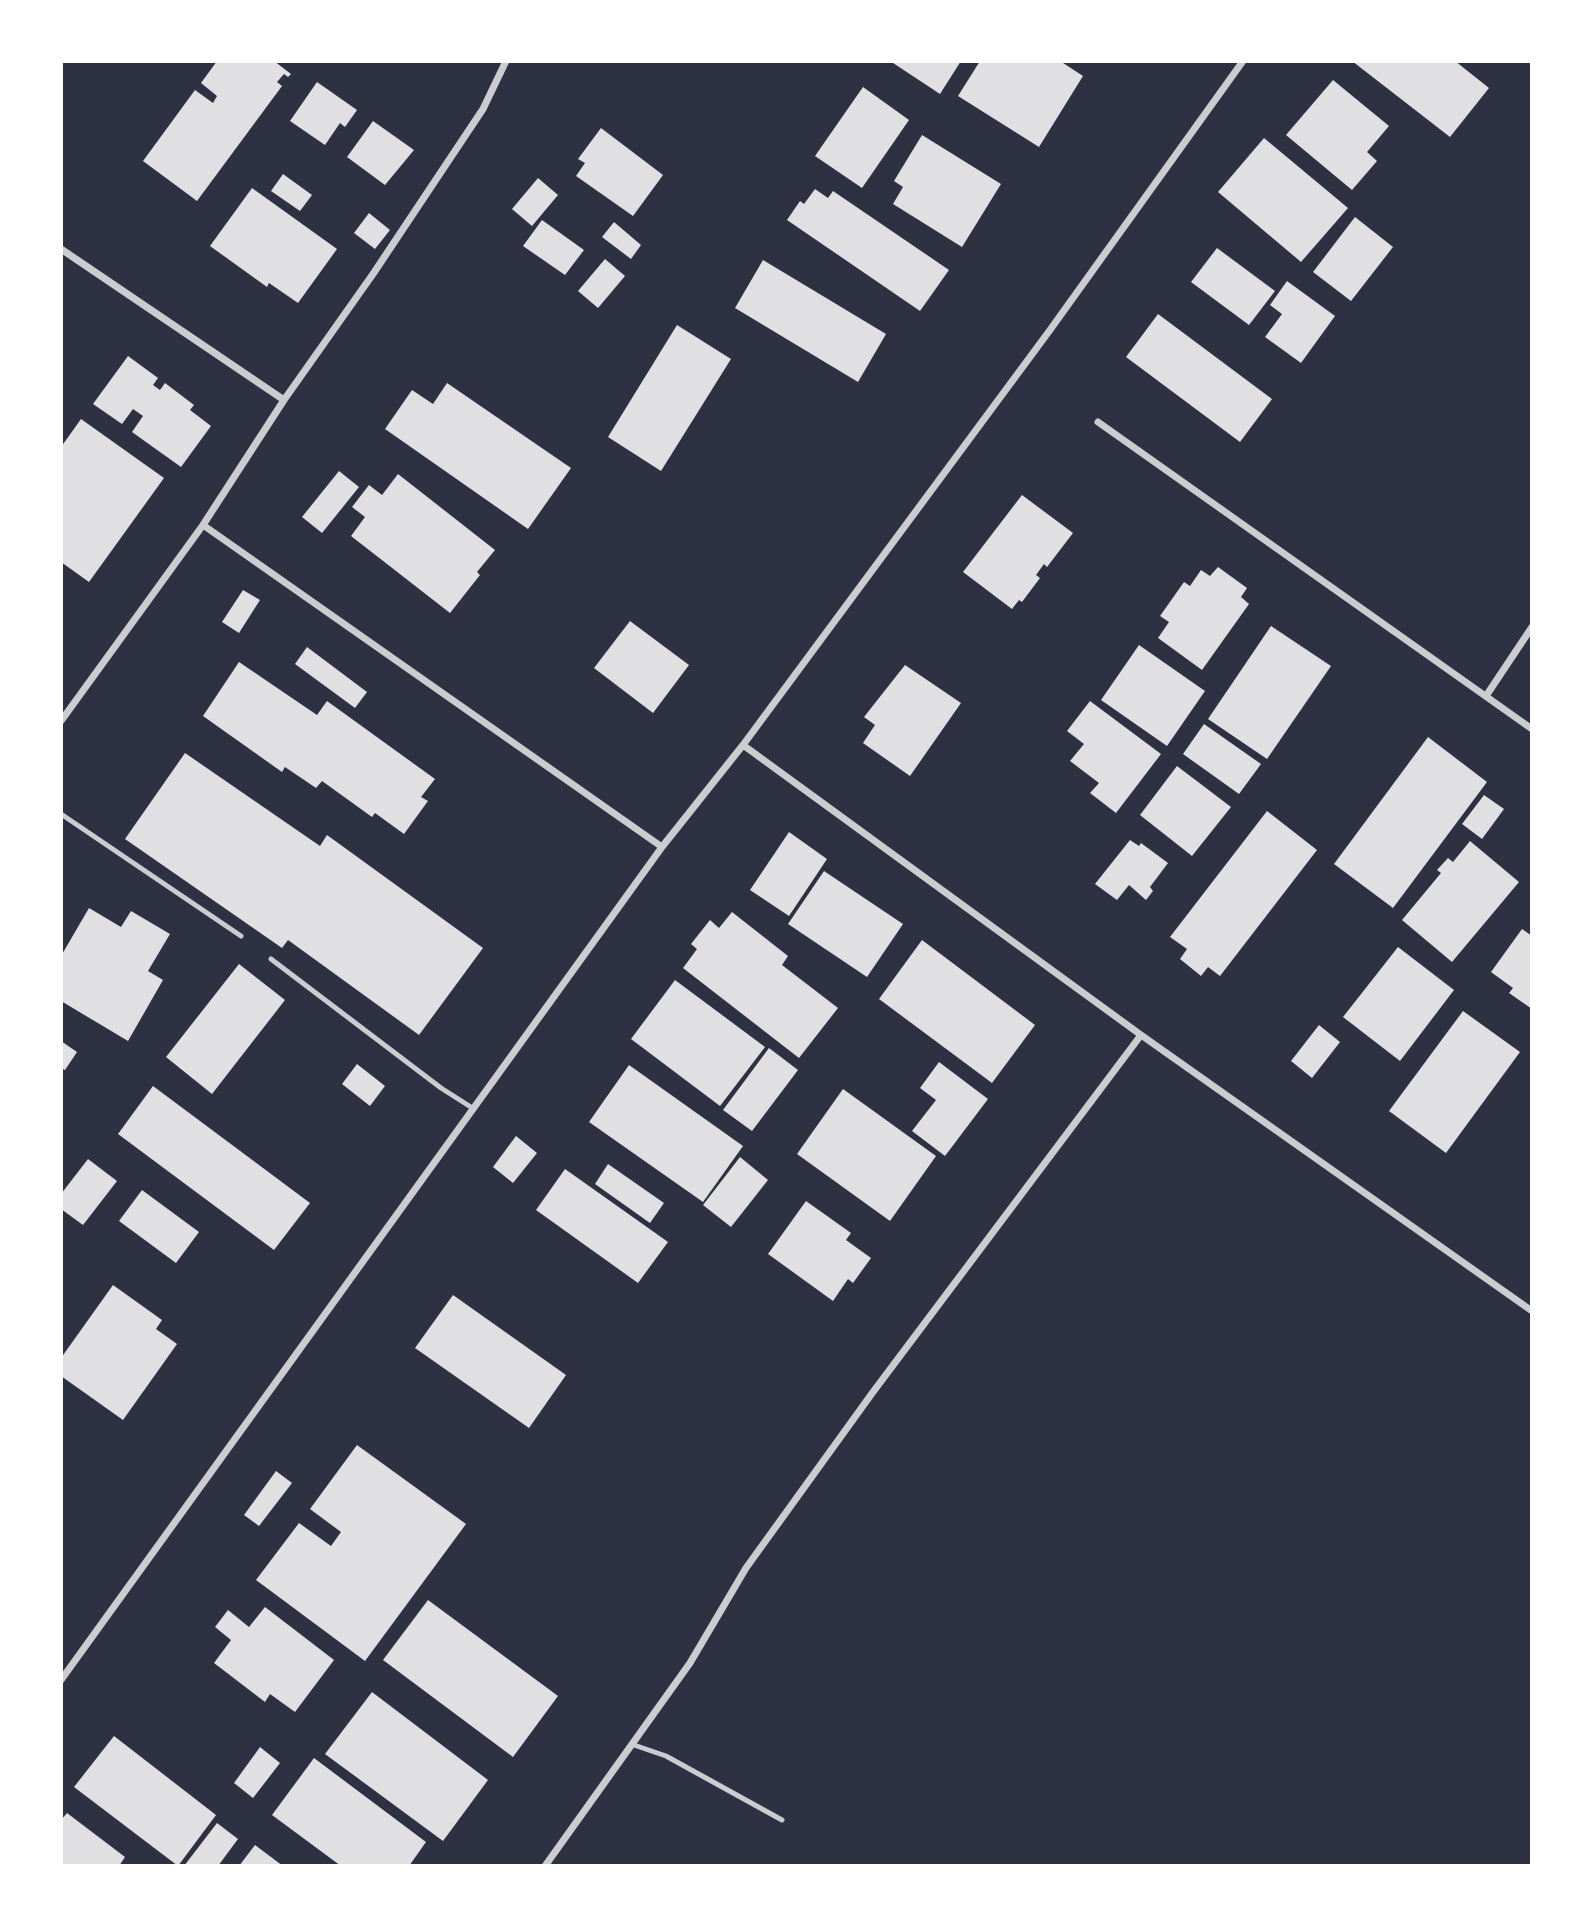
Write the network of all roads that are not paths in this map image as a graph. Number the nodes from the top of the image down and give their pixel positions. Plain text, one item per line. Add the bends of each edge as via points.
1 (506, 61) edge
2 (1243, 61) edge
3 (61, 249) edge
4 (284, 400) junction
5 (1098, 422) dead end
6 (202, 525) junction
7 (1532, 627) edge
8 (1486, 696) junction
9 (61, 722) edge
10 (1532, 729) edge
11 (743, 745) junction
12 (61, 814) edge
13 (662, 847) junction
14 (241, 936) dead end
15 (271, 959) dead end
16 (1141, 1035) junction
17 (474, 1109) junction
18 (1532, 1311) edge
19 (61, 1680) edge
20 (634, 1745) junction
21 (782, 1820) dead end
22 (545, 1866) edge

1 - 4 street via 475,120
2 - 11 street
3 - 4 street
4 - 6 street
5 - 8 street
6 - 9 street
6 - 13 street
7 - 8 street
8 - 10 street
11 - 13 street
11 - 16 street
12 - 14 lane
13 - 17 street
15 - 17 lane
16 - 18 street
16 - 20 street via 746,1568
17 - 19 street
20 - 21 lane via 666,1756
20 - 22 street

